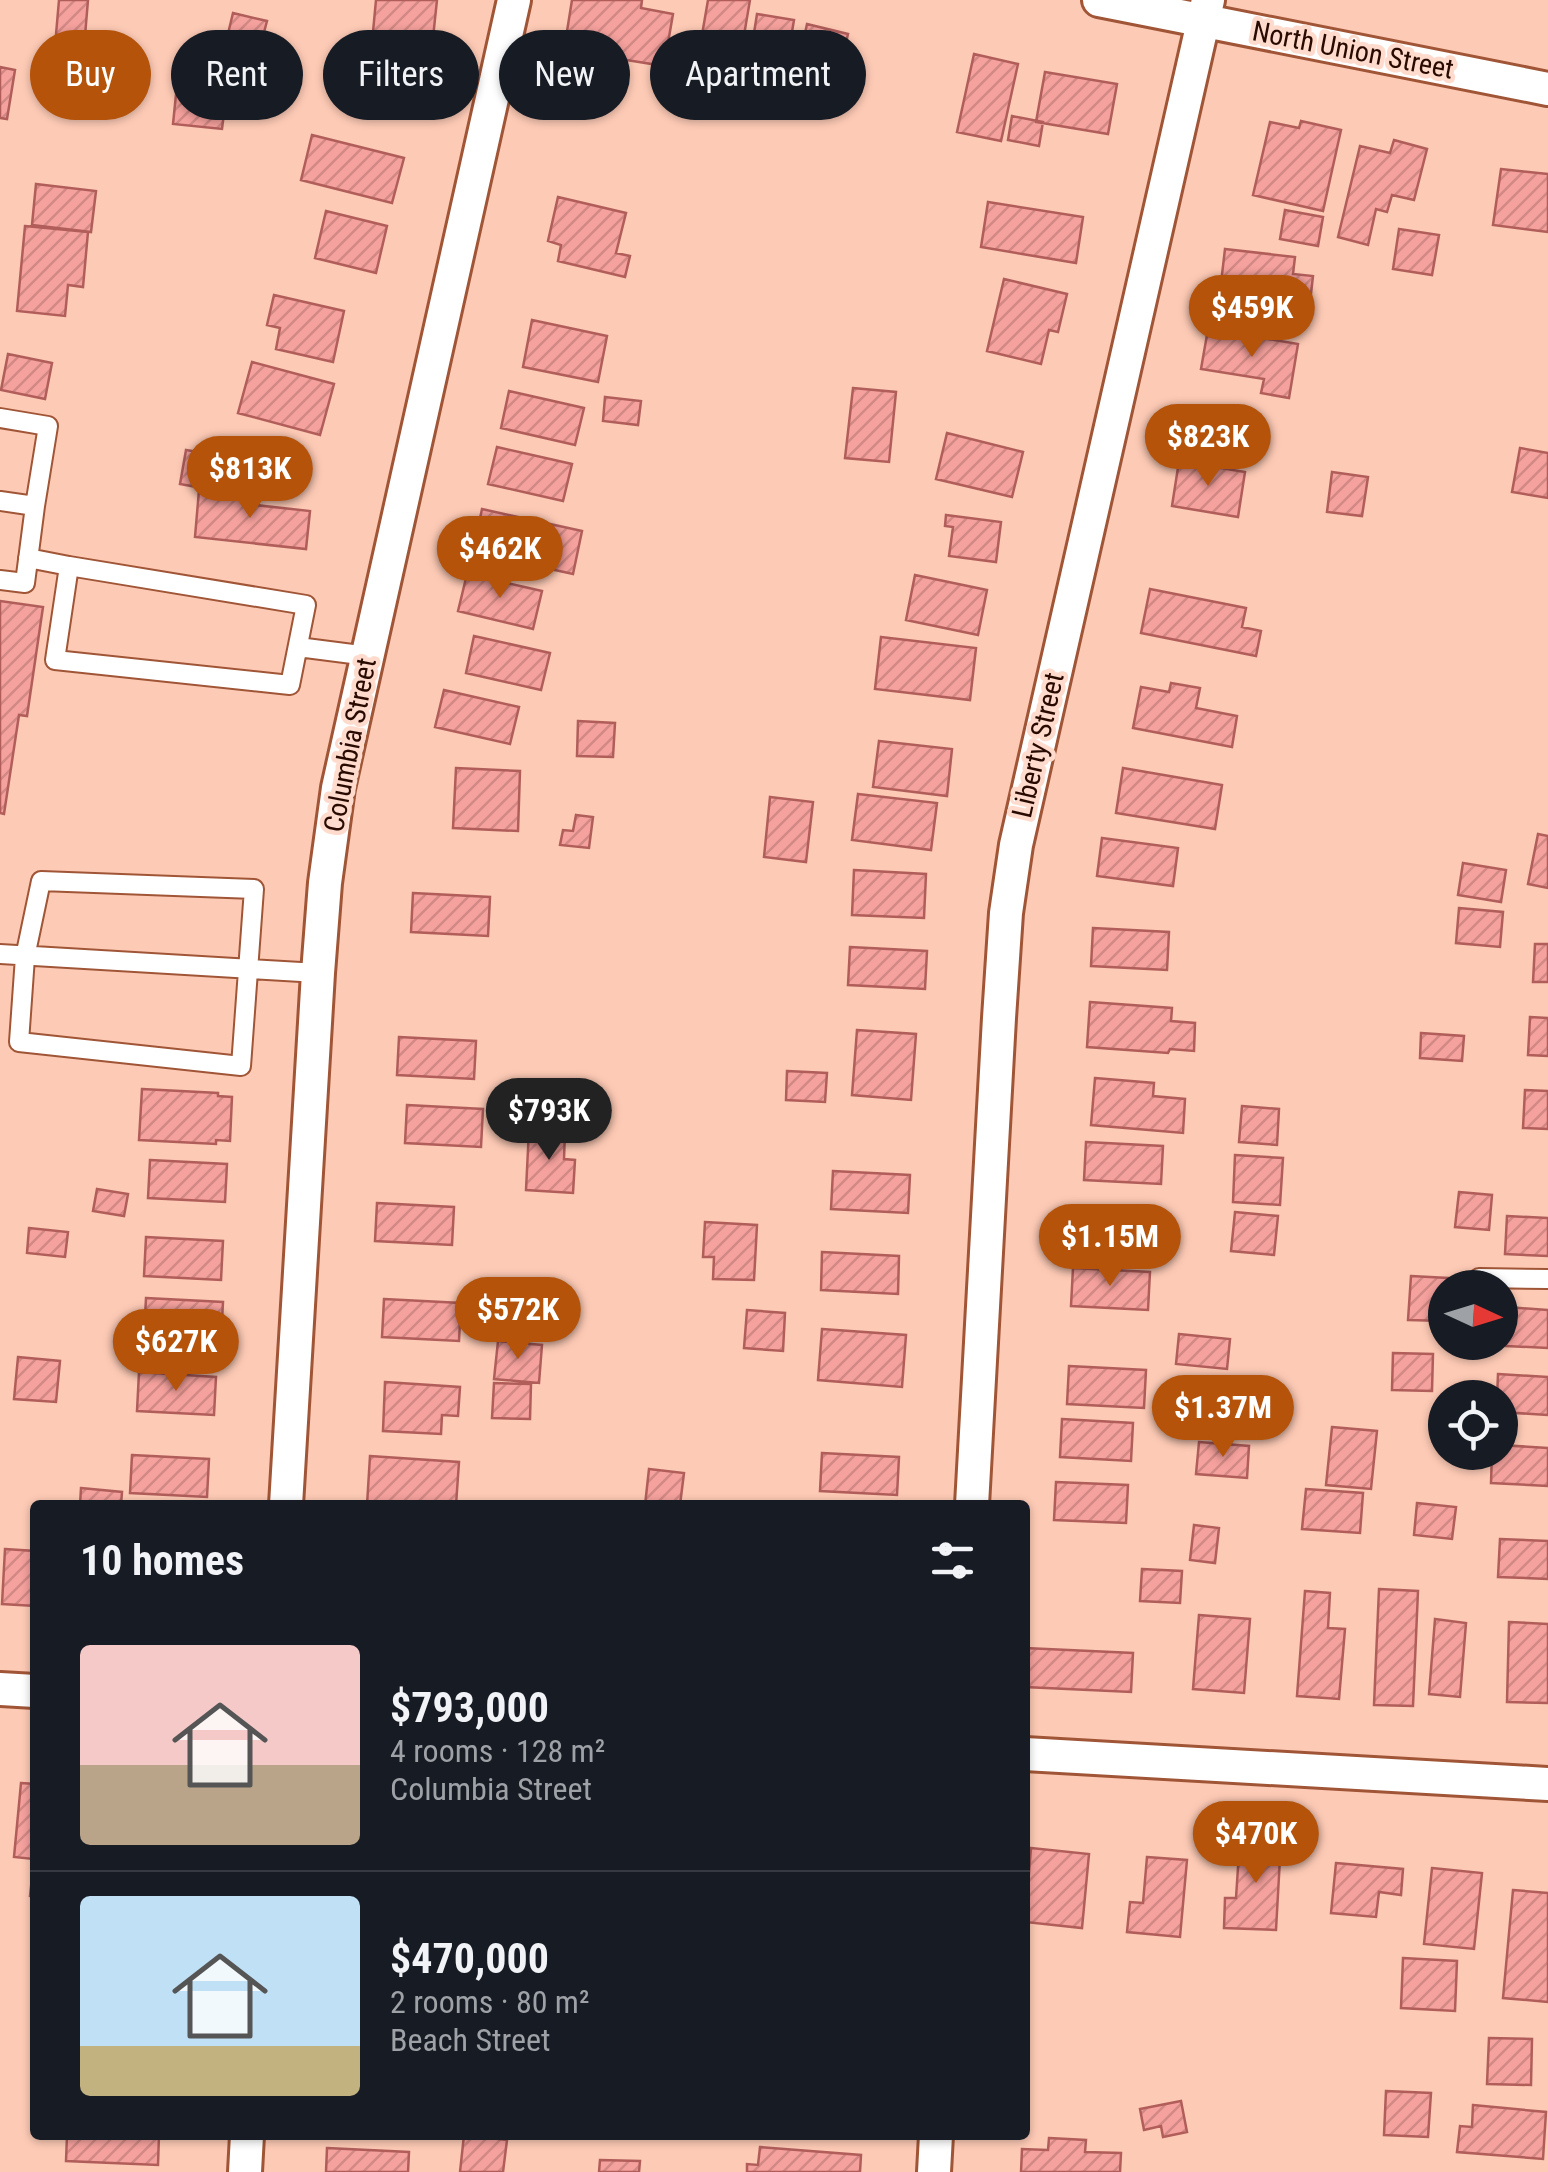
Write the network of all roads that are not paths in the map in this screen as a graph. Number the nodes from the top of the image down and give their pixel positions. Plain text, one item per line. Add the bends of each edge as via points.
1 (514, 0) edge
2 (1100, 0) edge
3 (1206, 10) edge
4 (1548, 89) edge
5 (0, 418) edge
6 (0, 500) edge
7 (35, 506) junction
8 (28, 558) junction
9 (69, 566) junction
10 (0, 580) edge
11 (298, 647) junction
12 (368, 656) junction
13 (0, 954) edge
14 (25, 957) junction
15 (247, 969) junction
16 (318, 972) junction
17 (1518, 1279) edge
18 (1548, 1279) edge
19 (286, 1500) edge
20 (972, 1500) edge
21 (0, 1688) edge
22 (30, 1691) edge
23 (1030, 1754) edge
24 (1548, 1784) edge
25 (247, 2140) edge
26 (936, 2140) edge
27 (244, 2172) edge
28 (934, 2172) edge

1 - 12 street, Columbia Street
2 - 3 street, North Union Street
3 - 4 street, North Union Street
3 - 20 street, Liberty Street via 1016,845 1006,913
5 - 7 lane via 48,426
6 - 7 lane
7 - 8 lane
8 - 9 lane
8 - 10 lane via 25,583
9 - 11 lane via 306,605
9 - 11 lane via 56,660 290,685
11 - 12 lane
12 - 16 street, Columbia Street via 338,788
13 - 14 lane
14 - 15 lane
14 - 15 lane via 41,881 254,889
14 - 15 lane via 19,1042 241,1066
15 - 16 lane
16 - 19 street, Columbia Street
17 - 18 lane
21 - 22 street
23 - 24 street
25 - 27 street
26 - 28 street

